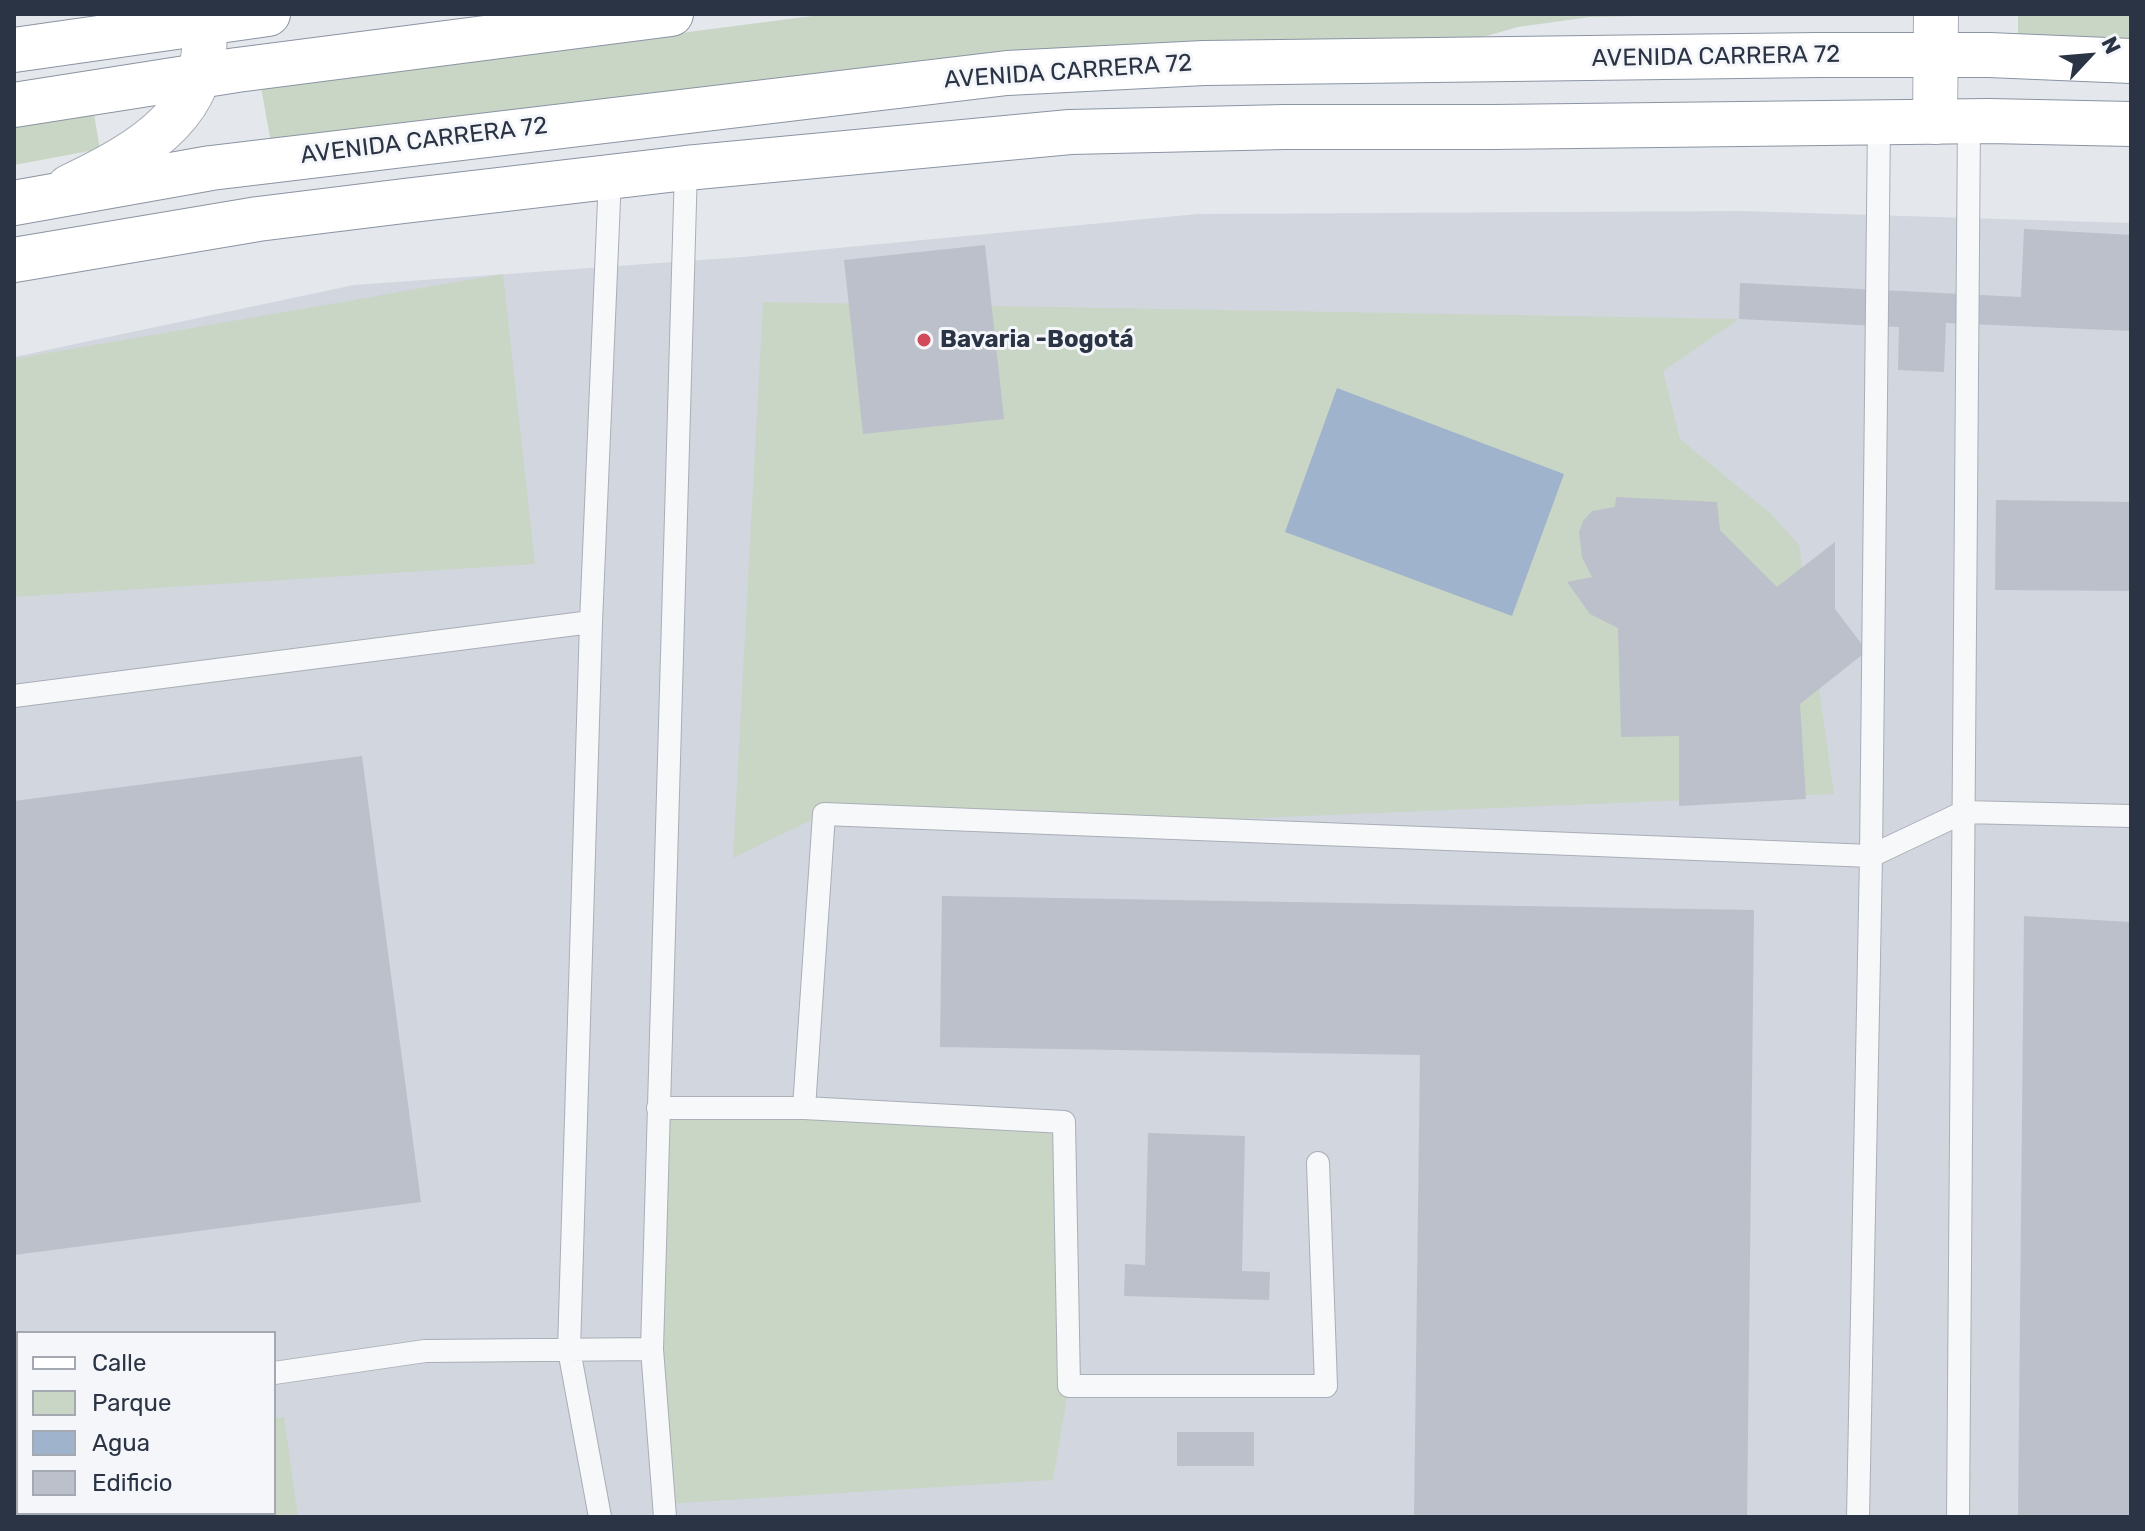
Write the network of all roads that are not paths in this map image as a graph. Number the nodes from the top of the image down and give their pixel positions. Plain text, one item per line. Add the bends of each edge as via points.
1 (268, 14) edge
2 (671, 14) edge
3 (204, 18) edge
4 (124, 24) edge
5 (1936, 35) edge
6 (14, 50) edge
7 (2131, 61) edge
8 (201, 75) junction
9 (14, 105) edge
10 (1952, 121) junction
11 (1879, 122) junction
12 (2131, 124) edge
13 (686, 168) junction
14 (610, 177) junction
15 (56, 194) junction
16 (14, 203) edge
17 (14, 260) edge
18 (591, 622) junction
19 (14, 696) edge
20 (1964, 812) junction
21 (2131, 816) edge
22 (1871, 856) junction
23 (658, 1108) junction
24 (804, 1108) junction
25 (1318, 1163) dead end
26 (652, 1349) junction
27 (569, 1350) junction
28 (276, 1373) edge
29 (600, 1517) edge
30 (665, 1517) edge
31 (1858, 1517) edge
32 (1958, 1517) edge

1 - 3 main road
2 - 8 main road
3 - 4 main road
3 - 8 main road
4 - 6 main road
5 - 7 main road, AVENIDA CARRERA 72 via 2003,55
5 - 10 main road
5 - 15 main road, AVENIDA CARRERA 72 via 1007,73 237,165
8 - 9 main road
8 - 15 main road via 163,131 124,160
10 - 11 main road
10 - 12 main road
10 - 20 lane
11 - 13 main road via 1070,132
11 - 22 lane
13 - 14 main road
13 - 23 lane
14 - 17 main road via 258,219
14 - 18 lane
15 - 16 main road, AVENIDA CARRERA 72
18 - 19 lane
18 - 27 lane
20 - 21 lane
20 - 22 lane
20 - 32 lane
22 - 24 lane via 824,814
22 - 31 lane
23 - 24 lane
23 - 26 lane
24 - 25 lane via 1064,1122 1069,1386 1326,1386
26 - 27 lane
26 - 30 lane
27 - 28 lane via 425,1351
27 - 29 lane

